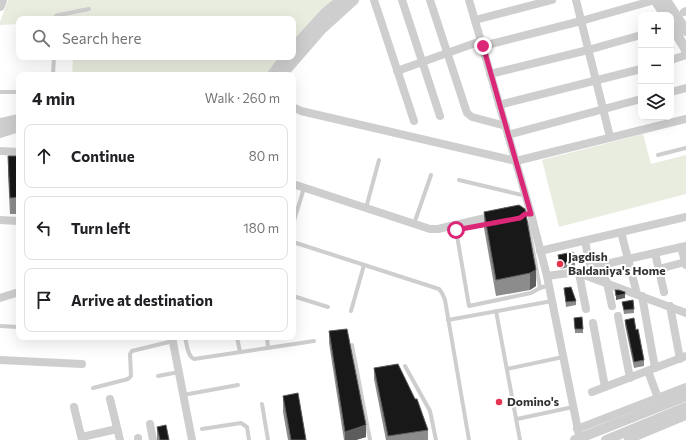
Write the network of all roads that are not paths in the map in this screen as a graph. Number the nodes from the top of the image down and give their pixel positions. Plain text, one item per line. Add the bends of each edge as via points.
1 (2, 0) edge
2 (341, 0) edge
3 (354, 0) edge
4 (374, 0) edge
5 (402, 0) edge
6 (430, 0) edge
7 (469, 0) edge
8 (552, 0) edge
9 (576, 0) edge
10 (655, 0) edge
11 (666, 0) edge
12 (0, 6) edge
13 (89, 9) dead end
14 (663, 12) edge
15 (56, 16) edge
16 (475, 20) junction
17 (581, 21) junction
18 (674, 31) edge
19 (686, 31) edge
20 (638, 36) edge
21 (482, 44) junction
22 (296, 45) edge
23 (588, 50) junction
24 (686, 50) edge
25 (447, 53) junction
26 (686, 55) edge
27 (296, 59) edge
28 (674, 59) edge
29 (54, 60) edge
30 (283, 60) edge
31 (295, 60) edge
32 (423, 62) junction
33 (638, 70) edge
34 (397, 71) junction
35 (53, 72) edge
36 (274, 72) edge
37 (285, 72) edge
38 (490, 74) junction
39 (596, 81) junction
40 (686, 88) edge
41 (674, 91) edge
42 (0, 92) edge
43 (16, 92) edge
44 (638, 100) edge
45 (499, 105) junction
46 (296, 109) edge
47 (603, 109) junction
48 (440, 116) dead end
49 (686, 118) edge
50 (16, 120) edge
51 (414, 121) dead end
52 (0, 123) edge
53 (16, 128) edge
54 (507, 130) junction
55 (0, 133) edge
56 (610, 137) junction
57 (686, 148) edge
58 (0, 151) edge
59 (16, 152) edge
60 (658, 155) dead end
61 (379, 160) dead end
62 (516, 161) junction
63 (431, 175) dead end
64 (458, 180) dead end
65 (296, 185) edge
66 (304, 188) junction
67 (526, 196) junction
68 (366, 208) junction
69 (528, 210) junction
70 (296, 214) edge
71 (499, 215) edge
72 (686, 217) edge
73 (0, 220) edge
74 (16, 221) edge
75 (492, 223) edge
76 (414, 224) junction
77 (621, 232) junction
78 (585, 240) junction
79 (296, 243) edge
80 (684, 246) edge
81 (540, 251) junction
82 (655, 253) junction
83 (628, 259) junction
84 (603, 264) junction
85 (686, 264) edge
86 (364, 265) junction
87 (658, 269) junction
88 (579, 273) junction
89 (547, 276) junction
90 (607, 283) junction
91 (549, 286) junction
92 (540, 288) junction
93 (664, 292) dead end
94 (16, 293) edge
95 (640, 295) junction
96 (296, 297) edge
97 (0, 298) edge
98 (552, 301) junction
99 (612, 306) dead end
100 (670, 306) junction
101 (328, 307) dead end
102 (586, 310) dead end
103 (351, 311) dead end
104 (496, 312) junction
105 (686, 313) edge
106 (618, 316) dead end
107 (448, 320) junction
108 (593, 323) dead end
109 (0, 326) edge
110 (16, 327) edge
111 (169, 340) edge
112 (172, 340) edge
113 (186, 340) edge
114 (238, 340) edge
115 (267, 340) edge
116 (314, 341) dead end
117 (352, 345) edge
118 (268, 348) junction
119 (240, 352) junction
120 (683, 357) edge
121 (563, 358) junction
122 (0, 360) edge
123 (82, 364) dead end
124 (405, 366) dead end
125 (507, 369) junction
126 (652, 370) junction
127 (179, 372) junction
128 (158, 376) dead end
129 (630, 378) junction
130 (238, 385) dead end
131 (686, 387) edge
132 (93, 388) dead end
133 (605, 388) junction
134 (592, 392) dead end
135 (183, 395) junction
136 (686, 396) edge
137 (658, 398) junction
138 (110, 399) dead end
139 (262, 404) dead end
140 (74, 406) dead end
141 (573, 406) junction
142 (686, 407) edge
143 (686, 416) edge
144 (517, 419) junction
145 (150, 424) dead end
146 (647, 428) junction
147 (117, 429) junction
148 (202, 429) dead end
149 (578, 437) edge
150 (82, 439) edge
151 (120, 440) edge
152 (153, 440) edge
153 (192, 440) edge
154 (249, 440) edge
155 (268, 440) edge
156 (370, 440) edge
157 (436, 440) edge
158 (469, 440) edge
159 (520, 440) edge
160 (606, 440) edge
161 (628, 440) edge
162 (652, 440) edge

1 - 12 street
2 - 22 street via 326,12
3 - 27 street via 322,29
4 - 34 street
5 - 32 street
6 - 25 street
7 - 16 street
8 - 16 street
9 - 17 street
10 - 14 street
10 - 17 street
11 - 19 street
13 - 15 lane
16 - 21 street
17 - 21 street
17 - 23 street
18 - 24 street
20 - 23 street
21 - 25 street
21 - 38 street
23 - 38 street
23 - 39 street
25 - 32 street
25 - 54 street via 469,116
26 - 28 street
29 - 35 lane
30 - 36 street
31 - 37 street
32 - 34 street
32 - 48 street
33 - 39 street
34 - 51 street
38 - 45 street
39 - 45 street
39 - 47 street
40 - 41 street
42 - 43 lane
44 - 47 street
45 - 54 street
46 - 62 street
47 - 54 street
47 - 56 street
49 - 56 street
50 - 52 street
53 - 55 street
54 - 62 street
56 - 62 street
57 - 60 lane
58 - 59 street
61 - 68 lane
62 - 67 street
63 - 76 lane
64 - 67 lane
65 - 66 street
66 - 68 street
66 - 70 lane
67 - 69 street
68 - 76 street
69 - 81 street
69 - 92 lane via 520,218 528,223
71 - 76 street via 438,229
72 - 77 street
73 - 74 street
75 - 92 lane via 456,230 469,306 531,293
77 - 78 street
77 - 83 street
78 - 81 street
78 - 84 street via 590,266
79 - 86 lane
80 - 82 street
80 - 85 street
81 - 89 street
82 - 83 street
82 - 87 street
83 - 84 street
83 - 95 street
84 - 90 street
85 - 87 street
86 - 103 lane
86 - 107 lane via 438,289 445,300
87 - 93 street
88 - 89 street
88 - 90 street
88 - 102 street
89 - 91 street
90 - 95 street
90 - 99 street
91 - 92 lane
91 - 98 street
94 - 97 street
95 - 100 street
95 - 126 street
96 - 101 lane
98 - 104 lane
98 - 121 street
100 - 105 street
100 - 120 street
104 - 107 lane
104 - 125 lane
106 - 129 street
107 - 158 lane
108 - 133 street
109 - 110 lane
111 - 132 lane via 132,351 131,376
112 - 127 street
113 - 119 lane via 189,354 194,359
114 - 119 lane
115 - 118 lane
116 - 118 lane
117 - 156 lane
118 - 119 lane
120 - 126 street
121 - 125 lane
121 - 141 street
122 - 123 street
124 - 157 lane via 430,411
125 - 144 lane
126 - 129 street
126 - 137 street
127 - 128 lane
127 - 135 street
129 - 133 street
130 - 135 lane
131 - 137 street
133 - 134 street
135 - 153 street
136 - 149 street
137 - 149 street
138 - 147 street
139 - 155 lane
140 - 150 street
141 - 144 lane
141 - 149 street
142 - 146 street
143 - 146 street
144 - 159 lane
145 - 152 street
146 - 160 street
146 - 161 street
146 - 162 street
147 - 150 street
147 - 151 street
148 - 154 lane via 241,423 247,427

